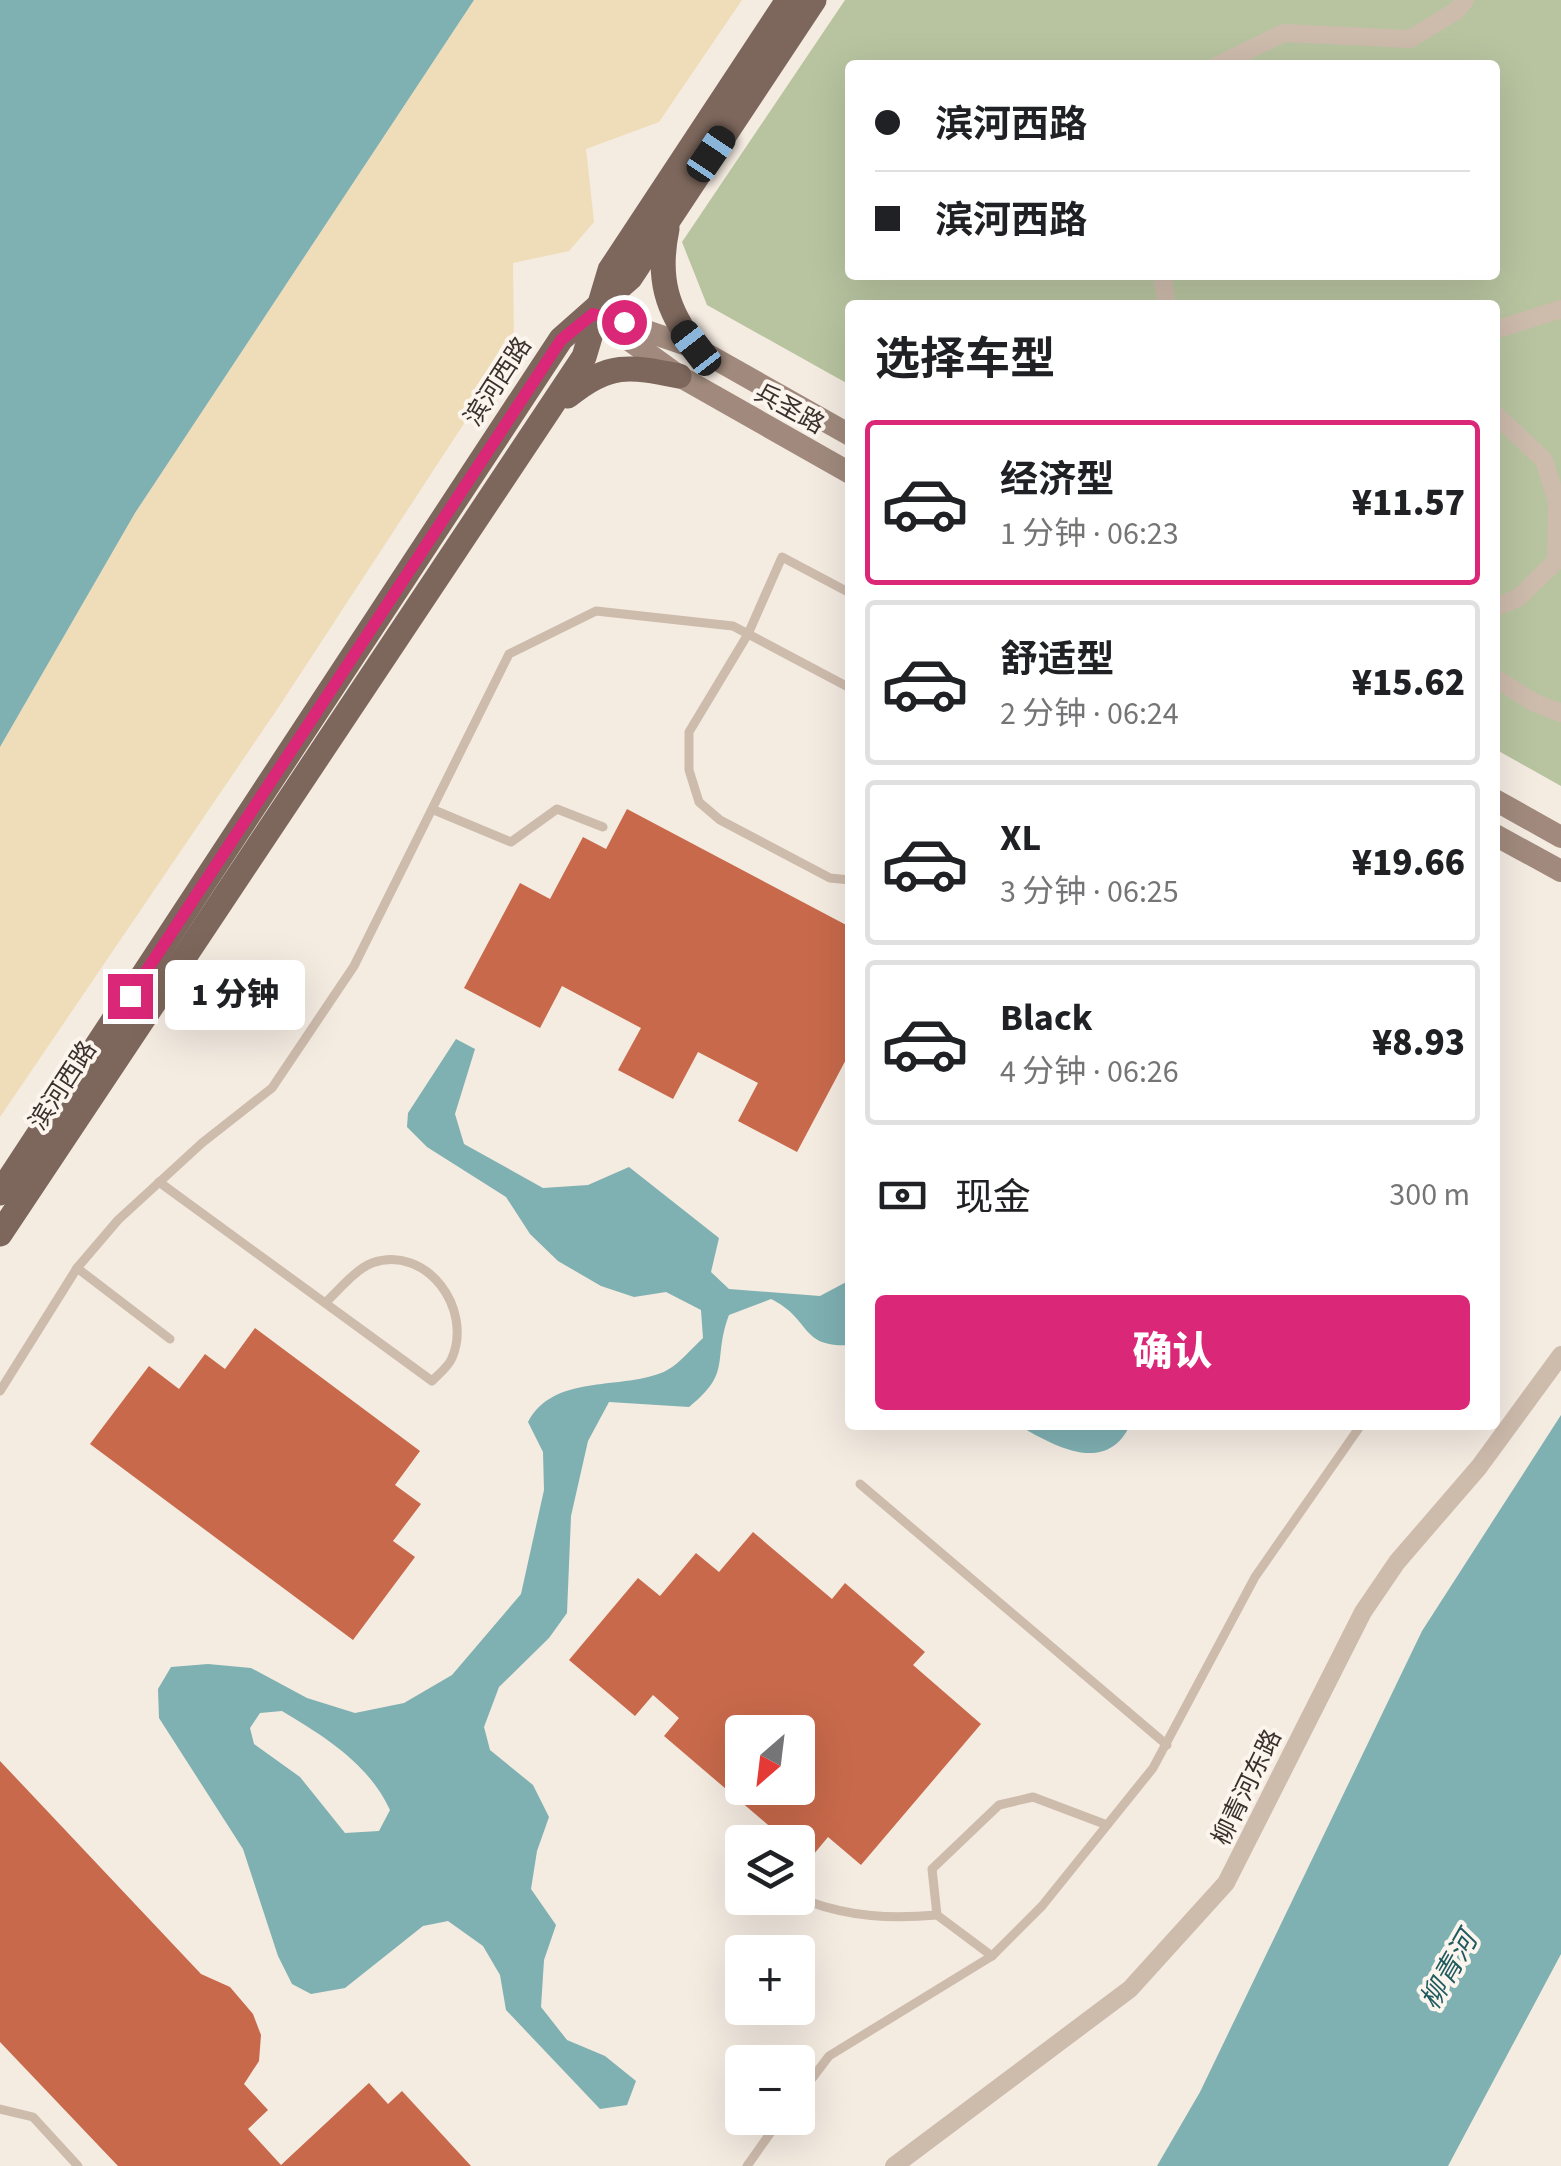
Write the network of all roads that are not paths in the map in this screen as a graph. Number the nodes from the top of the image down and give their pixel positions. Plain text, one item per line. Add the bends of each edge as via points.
1 (788, 0) edge
2 (814, 0) edge
3 (1465, 0) edge
4 (1228, 60) edge
5 (670, 216) junction
6 (1561, 309) edge
7 (593, 314) junction
8 (1500, 328) edge
9 (696, 348) junction
10 (678, 376) junction
11 (545, 414) junction
12 (1500, 419) edge
13 (845, 432) edge
14 (845, 470) edge
15 (845, 591) edge
16 (1500, 605) edge
17 (748, 634) junction
18 (1500, 681) edge
19 (845, 685) edge
20 (1561, 712) edge
21 (1500, 803) edge
22 (434, 810) junction
23 (603, 827) dead end
24 (1560, 836) edge
25 (1500, 838) edge
26 (1561, 871) edge
27 (845, 880) edge
28 (159, 1182) junction
29 (0, 1193) edge
30 (0, 1234) edge
31 (78, 1268) junction
32 (325, 1303) junction
33 (170, 1339) dead end
34 (1561, 1355) edge
35 (0, 1391) edge
36 (1357, 1430) edge
37 (860, 1484) dead end
38 (1167, 1745) junction
39 (1107, 1825) junction
40 (815, 1903) edge
41 (937, 1915) junction
42 (992, 1956) junction
43 (815, 2075) edge
44 (0, 2109) edge
45 (769, 2135) edge
46 (78, 2166) edge
47 (746, 2166) edge
48 (894, 2166) edge

1 - 7 main road, 滨河西路 via 610,270
2 - 5 main road, 滨河西路
3 - 4 street via 1410,39 1284,33
5 - 7 main road, 滨河西路 via 630,278
5 - 9 main road via 660,264 668,303
6 - 8 street
7 - 9 main road, 兵圣路
7 - 10 main road, 兵圣路
7 - 11 main road, 滨河西路 via 584,358
7 - 29 main road, 滨河西路 via 561,340
9 - 13 main road, 兵圣路
10 - 11 main road via 636,368 597,372
10 - 14 main road, 兵圣路
11 - 30 main road, 滨河西路
12 - 16 street via 1544,460 1557,502 1556,561 1518,598
15 - 17 lane via 782,557
17 - 19 lane
17 - 22 lane via 732,626 596,611 509,654
17 - 27 lane via 689,732 689,770 699,802 720,820 830,878
18 - 20 street
21 - 24 main road
22 - 23 lane via 511,842 557,809
22 - 28 lane via 354,966 272,1088
25 - 26 main road
28 - 31 lane
28 - 32 lane
31 - 33 lane
31 - 35 lane
32 - 32 lane via 432,1381 452,1360 459,1332 452,1299 435,1276 396,1259 369,1264
34 - 48 street, 柳青河东路 via 1363,1612 1226,1882 1130,1989
36 - 38 lane via 1255,1577
37 - 38 lane
38 - 39 lane
39 - 41 lane via 1033,1797 999,1805 932,1869
39 - 42 lane
40 - 41 lane via 842,1914
41 - 42 lane
42 - 43 lane via 829,2056
44 - 46 lane via 33,2117
45 - 47 lane

